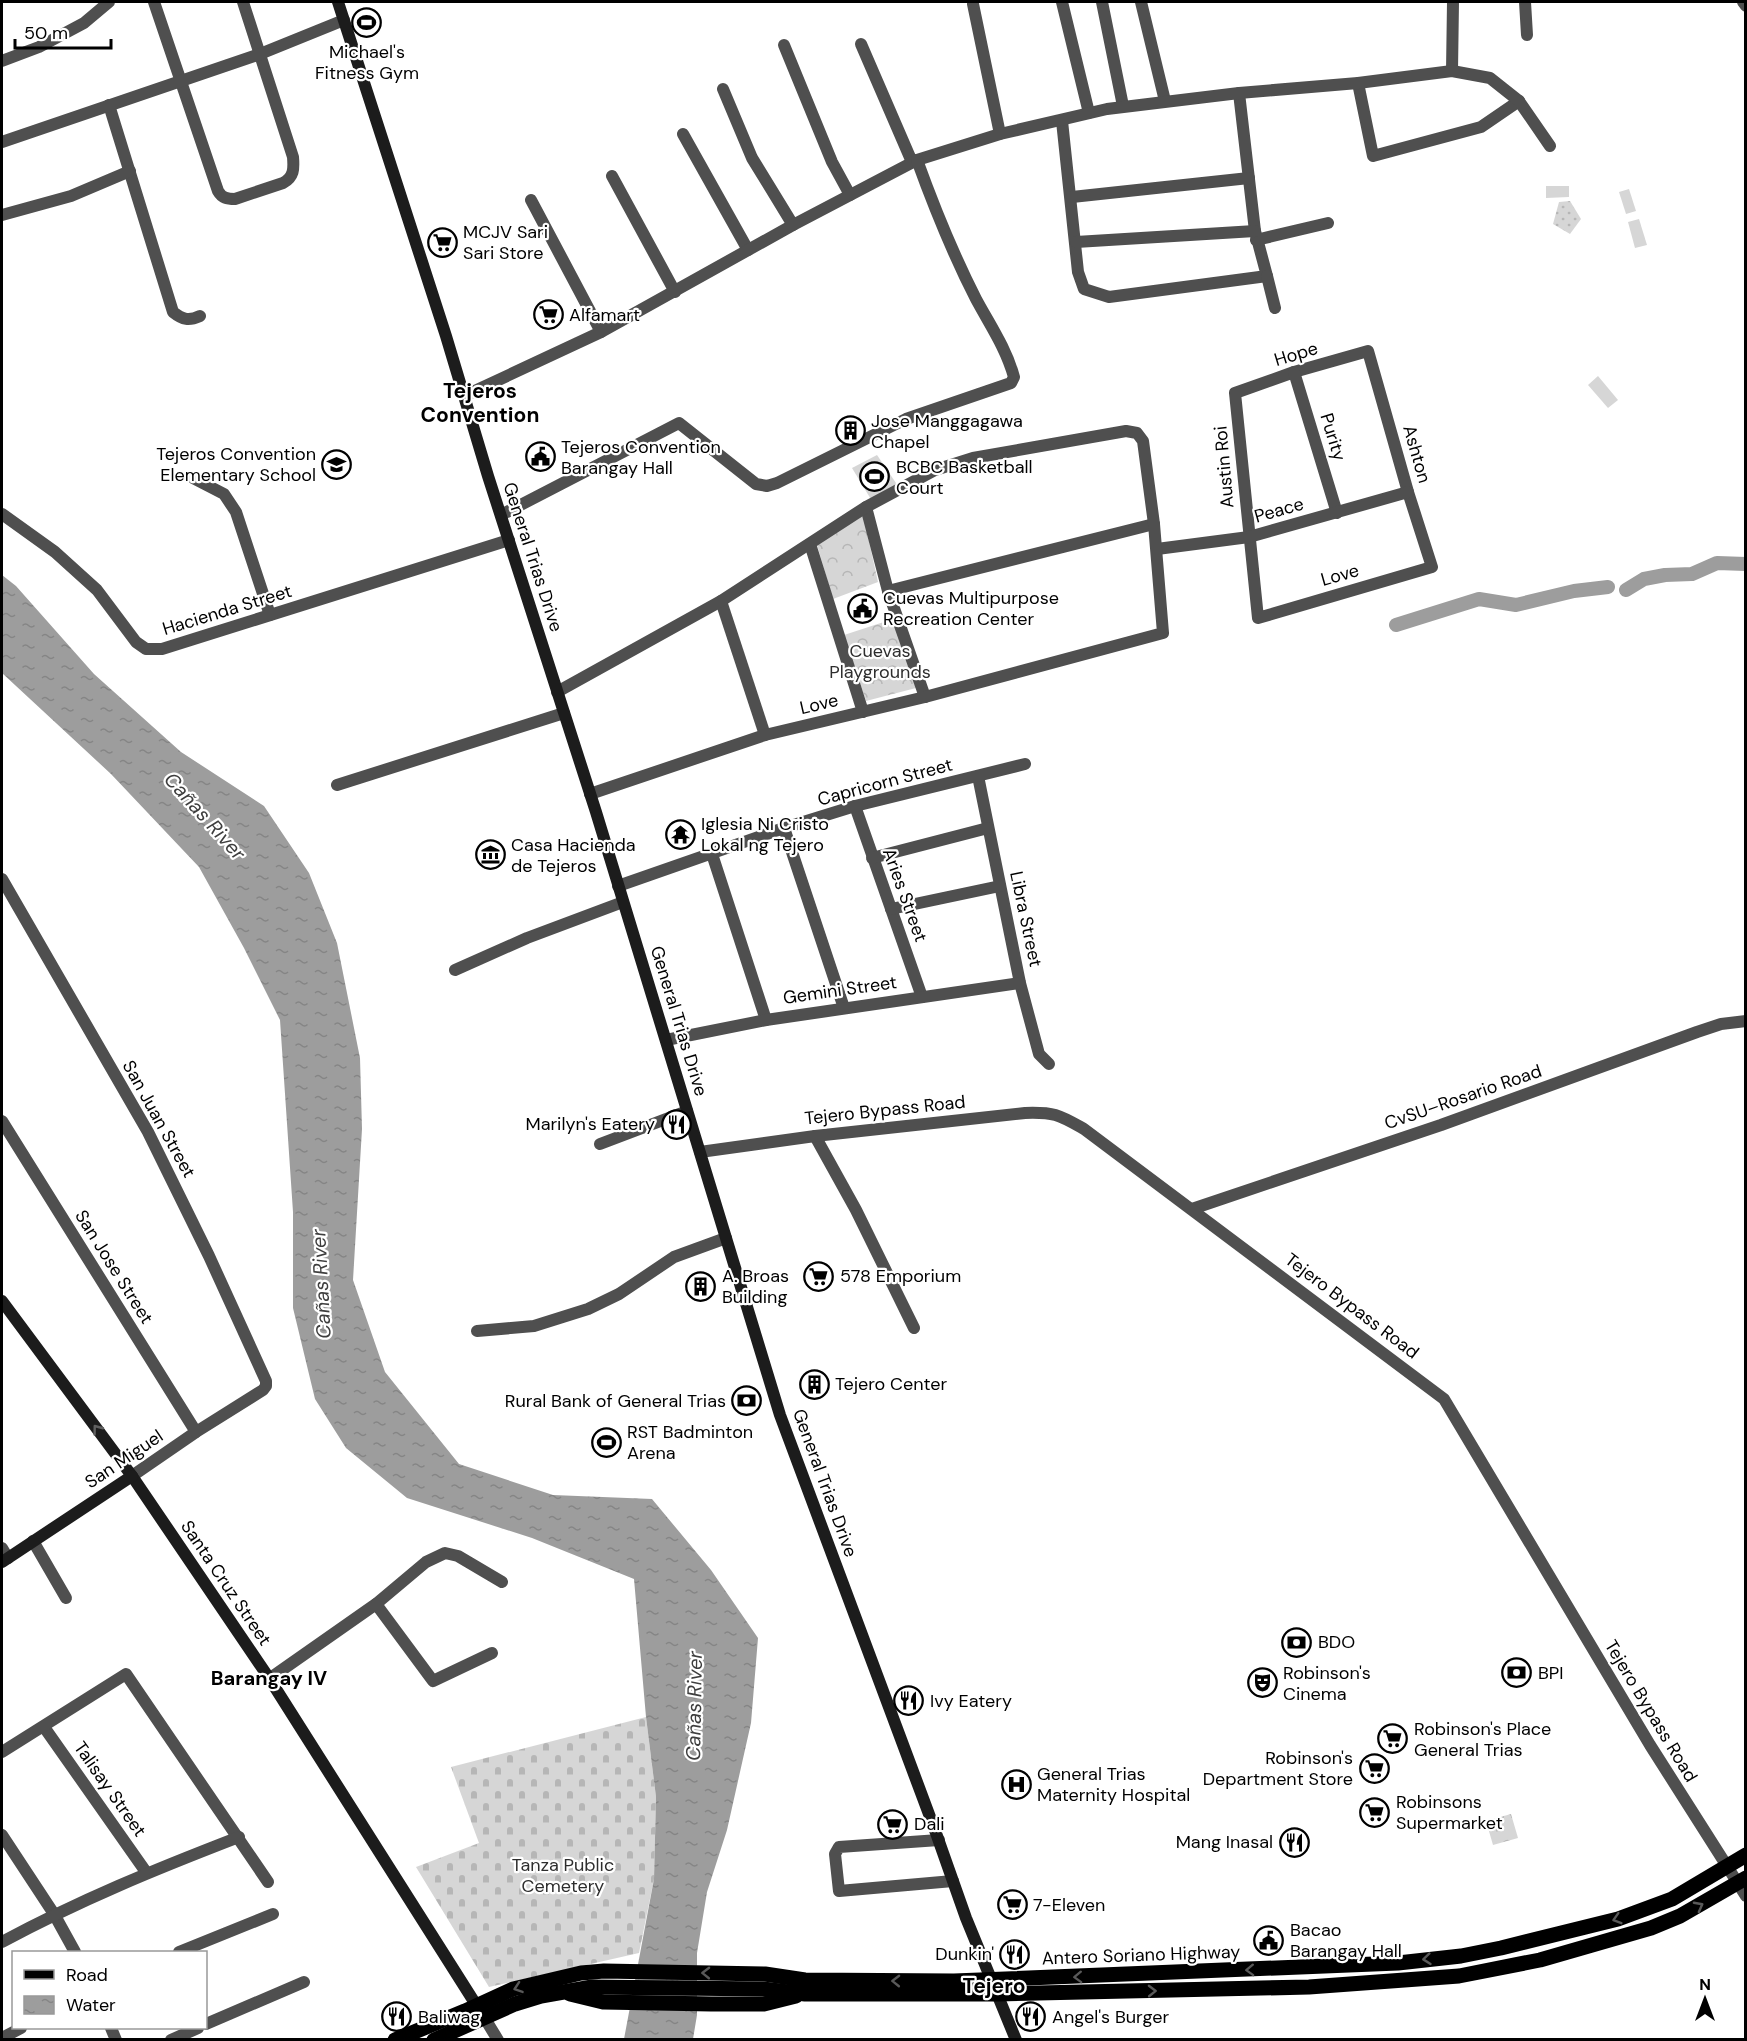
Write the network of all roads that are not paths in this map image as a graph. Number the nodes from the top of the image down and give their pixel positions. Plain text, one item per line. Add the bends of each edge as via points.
1 (109, 2) edge
2 (154, 2) edge
3 (243, 2) edge
4 (338, 2) edge
5 (1062, 2) edge
6 (1102, 2) edge
7 (1141, 2) edge
8 (1453, 2) edge
9 (1525, 2) edge
10 (1743, 2) edge
11 (973, 4) dead end
12 (1746, 6) edge
13 (344, 20) junction
14 (1527, 35) dead end
15 (861, 44) dead end
16 (784, 45) dead end
17 (260, 54) junction
18 (2, 61) edge
19 (1452, 71) junction
20 (180, 80) junction
21 (1358, 83) junction
22 (723, 90) dead end
23 (1239, 93) junction
24 (1165, 101) junction
25 (1519, 101) junction
26 (109, 105) junction
27 (1123, 106) junction
28 (1089, 113) junction
29 (1062, 120) junction
30 (683, 134) dead end
31 (1000, 134) junction
32 (2, 142) edge
33 (1550, 146) dead end
34 (914, 161) junction
35 (130, 171) junction
36 (612, 176) dead end
37 (1249, 178) junction
38 (850, 195) junction
39 (1072, 197) junction
40 (531, 200) dead end
41 (2, 215) edge
42 (1328, 223) dead end
43 (793, 225) junction
44 (1256, 236) junction
45 (1076, 242) junction
46 (748, 250) junction
47 (1267, 276) junction
48 (675, 292) junction
49 (1275, 308) dead end
50 (200, 316) dead end
51 (601, 332) junction
52 (1368, 351) joint
53 (1294, 372) junction
54 (1235, 393) joint
55 (464, 396) junction
56 (193, 478) dead end
57 (1408, 492) junction
58 (866, 507) junction
59 (1337, 513) junction
60 (2, 514) edge
61 (501, 515) junction
62 (1154, 524) junction
63 (1249, 537) junction
64 (509, 540) junction
65 (810, 544) junction
66 (1157, 549) junction
67 (1432, 567) joint
68 (888, 591) junction
69 (721, 601) junction
70 (270, 615) junction
71 (557, 692) junction
72 (925, 697) junction
73 (863, 712) junction
74 (564, 713) junction
75 (765, 735) junction
76 (1025, 764) dead end
77 (978, 776) junction
78 (337, 785) dead end
79 (590, 794) junction
80 (855, 806) junction
81 (784, 828) junction
82 (988, 828) junction
83 (712, 854) junction
84 (872, 858) junction
85 (2, 879) edge
86 (618, 886) junction
87 (1000, 886) junction
88 (623, 902) junction
89 (891, 909) junction
90 (455, 970) dead end
91 (1020, 982) junction
92 (922, 997) junction
93 (844, 1008) junction
94 (766, 1020) junction
95 (1746, 1021) edge
96 (666, 1040) junction
97 (1049, 1064) dead end
98 (687, 1111) junction
99 (2, 1121) edge
100 (815, 1136) junction
101 (600, 1144) dead end
102 (699, 1152) junction
103 (1192, 1209) junction
104 (726, 1238) junction
105 (2, 1301) edge
106 (914, 1328) dead end
107 (477, 1331) dead end
108 (266, 1386) joint
109 (196, 1432) junction
110 (132, 1476) junction
111 (33, 1541) junction
112 (4, 1556) edge
113 (502, 1582) dead end
114 (66, 1598) dead end
115 (376, 1604) junction
116 (492, 1653) dead end
117 (269, 1679) junction
118 (44, 1727) junction
119 (2, 1752) edge
120 (239, 1838) junction
121 (2, 1839) edge
122 (939, 1840) junction
123 (1746, 1855) edge
124 (1727, 1867) junction
125 (146, 1872) junction
126 (953, 1881) junction
127 (268, 1882) dead end
128 (1743, 1886) edge
129 (54, 1914) junction
130 (273, 1914) dead end
131 (2, 1942) edge
132 (74, 1951) edge
133 (184, 1951) edge
134 (304, 1982) dead end
135 (764, 1984) junction
136 (561, 1985) junction
137 (805, 1987) junction
138 (994, 1987) junction
139 (602, 1992) junction
140 (480, 2011) junction
141 (207, 2024) edge
142 (19, 2029) edge
143 (196, 2029) edge
144 (2, 2038) edge
145 (171, 2040) edge
146 (395, 2040) edge
147 (434, 2040) edge
148 (498, 2040) edge
149 (1016, 2040) edge

1 - 18 street via 84,23
2 - 20 street
3 - 17 street
4 - 13 main road, General Trias Drive
5 - 28 street
6 - 27 street
7 - 24 street
8 - 19 street
9 - 14 street
10 - 12 street
11 - 31 street
13 - 17 street
13 - 55 main road, General Trias Drive
15 - 34 street
16 - 38 street via 832,162
17 - 20 street
17 - 20 street via 293,157 292,175 283,183 235,199 221,195
19 - 21 street
19 - 25 street via 1490,78
20 - 26 street
21 - 23 street
21 - 25 street via 1373,156 1481,126
22 - 43 street via 752,158
23 - 24 street
23 - 37 street
24 - 27 street
25 - 33 street
26 - 32 street
26 - 35 street
27 - 28 street
28 - 29 street
29 - 31 street
29 - 39 street
30 - 46 street
31 - 34 street
34 - 38 street
34 - 61 street via 976,299 1009,357 1014,377 1011,383 906,419 767,486 756,484 679,423
35 - 41 street via 71,196
35 - 50 street via 173,312 182,319
36 - 48 street
37 - 39 street
37 - 44 street
38 - 43 street
39 - 45 street
40 - 51 street
42 - 44 street
43 - 46 street
44 - 45 street
44 - 47 street
45 - 47 street via 1078,272 1084,289 1109,297
46 - 48 street
47 - 49 street
48 - 51 street
51 - 55 street
52 - 53 street, Hope
52 - 57 street, Ashton
53 - 54 street, Hope
53 - 59 street, Purity
54 - 63 street, Austin Roi
55 - 61 main road, General Trias Drive
56 - 70 street via 224,494 236,512
57 - 59 street, Peace
57 - 67 street, Ashton
58 - 62 street via 935,470 973,458 1126,431 1137,433 1143,441
58 - 65 street
58 - 68 street
59 - 63 street, Peace
60 - 70 street, Hacienda Street via 55,552 97,590 136,642 146,649 162,649
61 - 64 main road, General Trias Drive
62 - 66 street
62 - 68 street
63 - 66 street, Peace
63 - 67 street, Love via 1258,618
64 - 70 street, Hacienda Street
64 - 71 main road, General Trias Drive
65 - 69 street
65 - 73 street
66 - 72 street, Love via 1163,633
68 - 72 street
69 - 71 street
69 - 75 street
71 - 74 main road, General Trias Drive
72 - 73 street, Love
73 - 75 street, Love
74 - 78 street
74 - 79 main road, General Trias Drive
75 - 79 street, Love
76 - 77 street, Capricorn Street
77 - 80 street, Capricorn Street
77 - 82 street, Libra Street
79 - 86 main road, General Trias Drive
80 - 81 street, Capricorn Street
80 - 84 street, Aries Street
81 - 83 street, Capricorn Street
81 - 93 street
82 - 84 street
82 - 87 street, Libra Street
83 - 86 street, Capricorn Street
83 - 94 street
84 - 89 street, Aries Street
85 - 108 street, San Juan Street via 148,1132 209,1256
86 - 88 main road, General Trias Drive
87 - 89 street
87 - 91 street, Libra Street
88 - 90 street
88 - 96 main road, General Trias Drive
89 - 92 street, Aries Street
91 - 92 street, Gemini Street
91 - 97 street, Libra Street via 1039,1054
92 - 93 street, Gemini Street
93 - 94 street, Gemini Street
94 - 96 street, Gemini Street
95 - 103 street, CvSU–Rosario Road via 1703,1030 1442,1125
96 - 98 main road, General Trias Drive
98 - 101 street
98 - 102 main road, General Trias Drive
99 - 109 street, San Jose Street
100 - 102 street, Tejero Bypass Road
100 - 103 street, Tejero Bypass Road via 1025,1113 1059,1115
100 - 106 street
102 - 104 main road, General Trias Drive
103 - 124 street, Tejero Bypass Road via 1444,1398
104 - 107 street via 675,1257 619,1294 588,1309 534,1326
104 - 122 main road, General Trias Drive via 780,1415
110 -> 105 main road, Santa Cruz Street
108 - 109 street, San Miguel
109 - 110 street, San Miguel
110 - 111 main road, San Miguel
110 - 117 main road, Santa Cruz Street
111 - 112 main road, San Miguel
111 - 114 street
113 - 115 street via 458,1556 445,1553 434,1557
115 - 116 street via 433,1681
115 - 117 street
117 - 140 main road, Santa Cruz Street
118 - 119 street
118 - 120 street via 126,1674
118 - 125 street, Talisay Street
120 - 125 street
120 - 127 street
121 - 129 street
122 - 126 main road, General Trias Drive
122 - 126 street via 839,1847 835,1854 839,1891
123 - 124 main road, Antero Soriano Highway
124 - 128 street, Tejero Bypass Road
124 -> 138 main road, Antero Soriano Highway via 1649,1909 1539,1940 1461,1956
125 - 129 street
126 - 138 main road, General Trias Drive
138 -> 128 main road, Antero Soriano Highway via 1309,1987 1459,1976 1622,1937 1680,1916
129 - 131 street
129 - 132 street
130 - 133 street
134 - 141 street
135 -> 136 main road, Antero Soriano Highway via 606,1971 581,1973
135 - 137 main road, Antero Soriano Highway
135 - 139 main road, Antero Soriano Highway
136 - 139 main road, Antero Soriano Highway
136 - 140 main road, Antero Soriano Highway via 513,1989
137 - 138 main road, Antero Soriano Highway
137 - 139 main road, Antero Soriano Highway via 764,2004 711,2004
138 - 149 main road, General Trias Drive
140 - 146 main road, Antero Soriano Highway
140 - 147 main road, Antero Soriano Highway
140 - 148 street
142 - 144 street
143 - 145 street

